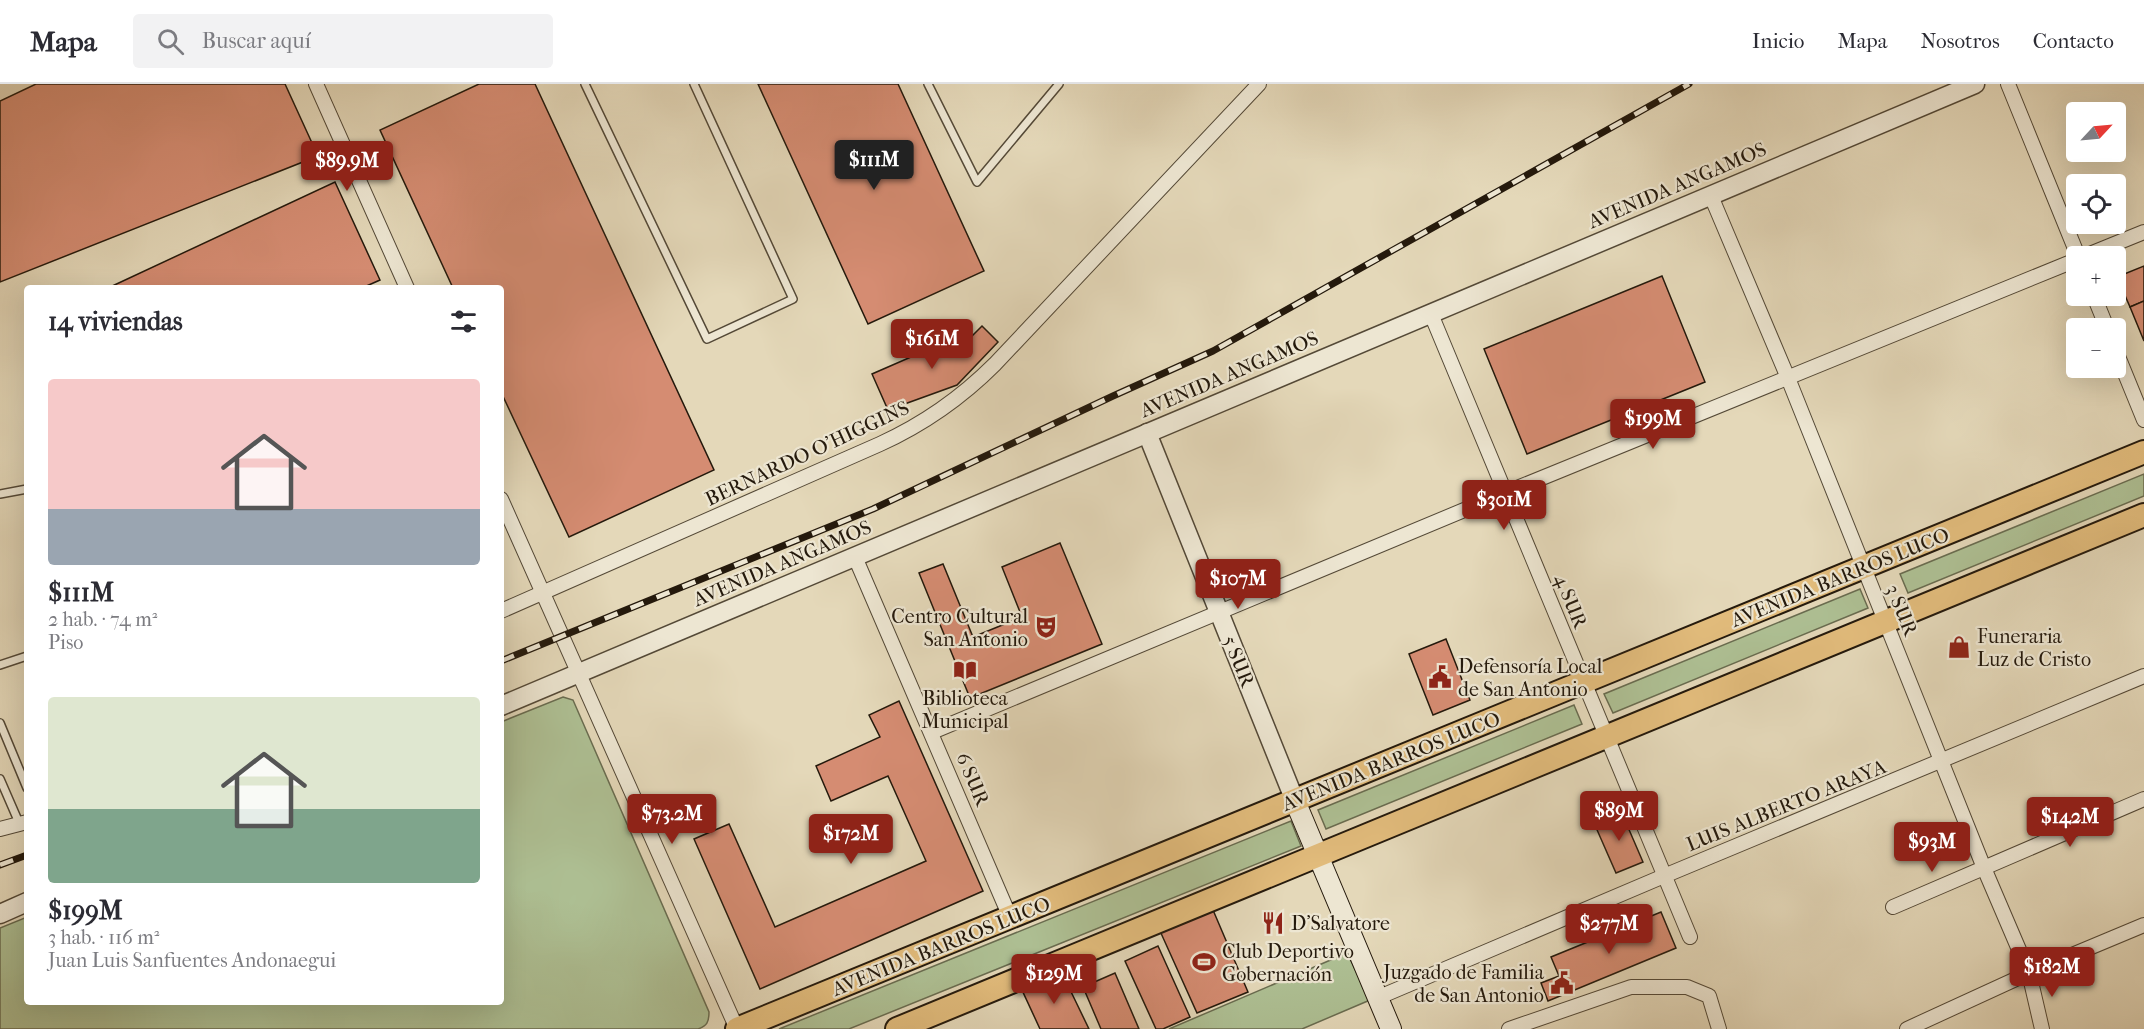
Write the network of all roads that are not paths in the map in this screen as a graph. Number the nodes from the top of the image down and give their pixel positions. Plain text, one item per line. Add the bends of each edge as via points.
1 (316, 84) edge
2 (585, 84) edge
3 (694, 84) edge
4 (928, 84) edge
5 (1059, 84) edge
6 (1259, 84) edge
7 (1975, 84) edge
8 (2008, 84) edge
9 (1711, 195) junction
10 (2144, 232) edge
11 (2072, 246) edge
12 (2110, 246) edge
13 (2066, 263) edge
14 (406, 285) edge
15 (1431, 314) junction
16 (2126, 375) edge
17 (1788, 378) junction
18 (2144, 420) edge
19 (1147, 434) junction
20 (2144, 452) edge
21 (24, 490) edge
22 (1505, 493) junction
23 (0, 494) edge
24 (504, 506) edge
25 (2144, 515) edge
26 (855, 557) junction
27 (1864, 567) junction
28 (543, 593) junction
29 (504, 611) edge
30 (1219, 612) junction
31 (1886, 622) junction
32 (24, 657) edge
33 (0, 665) edge
34 (579, 674) junction
35 (2144, 676) edge
36 (1583, 682) junction
37 (504, 705) edge
38 (0, 723) edge
39 (932, 732) junction
40 (1606, 737) junction
41 (1941, 762) junction
42 (0, 779) edge
43 (24, 781) edge
44 (2144, 799) edge
45 (1295, 801) junction
46 (23, 824) edge
47 (0, 829) edge
48 (1318, 855) junction
49 (1984, 868) junction
50 (1664, 876) junction
51 (24, 903) edge
52 (1893, 906) dead end
53 (0, 914) edge
54 (1011, 917) junction
55 (2144, 927) edge
56 (1690, 937) dead end
57 (2029, 973) junction
58 (1377, 998) junction
59 (737, 1029) edge
60 (897, 1029) edge
61 (1391, 1029) edge
62 (1509, 1029) edge
63 (1719, 1029) edge
64 (1907, 1029) edge
65 (2042, 1029) edge

1 - 14 street
2 - 3 lane via 707,339 794,299
4 - 5 lane via 977,182
6 - 28 street, BERNARDO O'HIGGINS via 995,364 945,408 880,444
7 - 9 street, AVENIDA ANGAMOS
8 - 11 street
9 - 15 street, AVENIDA ANGAMOS
9 - 17 street, 3 SUR
10 - 12 street
13 - 17 street
15 - 19 street, AVENIDA ANGAMOS
15 - 22 street, 4 SUR
16 - 18 street
17 - 22 street
17 - 27 street, 3 SUR
19 - 26 street, AVENIDA ANGAMOS
19 - 30 street, 5 SUR
20 - 27 main road, AVENIDA BARROS LUCO
21 - 23 lane
22 - 30 street
22 - 36 street, 4 SUR
24 - 28 street
25 - 31 main road
26 - 34 street, AVENIDA ANGAMOS
26 - 39 street, 6 SUR
27 - 31 street, 3 SUR
27 - 36 main road, AVENIDA BARROS LUCO
28 - 29 street, BERNARDO O'HIGGINS
28 - 34 street
30 - 39 street
30 - 45 street, 5 SUR
31 - 40 main road
31 - 41 street, 3 SUR
32 - 33 lane
34 - 37 street, AVENIDA ANGAMOS
34 - 59 street
35 - 41 street, LUIS ALBERTO ARAYA
36 - 40 street, 4 SUR
36 - 45 main road, AVENIDA BARROS LUCO
38 - 43 lane
39 - 54 street, 6 SUR
40 - 48 main road
40 - 50 street, 4 SUR
41 - 49 street, 3 SUR
41 - 50 street, LUIS ALBERTO ARAYA
42 - 46 lane
44 - 49 street
45 - 48 main road, 5 SUR
45 - 54 main road, AVENIDA BARROS LUCO
46 - 47 street
48 - 58 main road, 5 SUR
48 - 60 main road
49 - 52 street
49 - 57 street, 3 SUR
50 - 56 street, 4 SUR
50 - 58 street, LUIS ALBERTO ARAYA
51 - 53 street
54 - 59 main road, AVENIDA BARROS LUCO
55 - 57 street
57 - 64 street
57 - 65 street, 3 SUR
58 - 61 main road, 5 SUR
62 - 63 street via 1630,987 1687,987 1709,996

